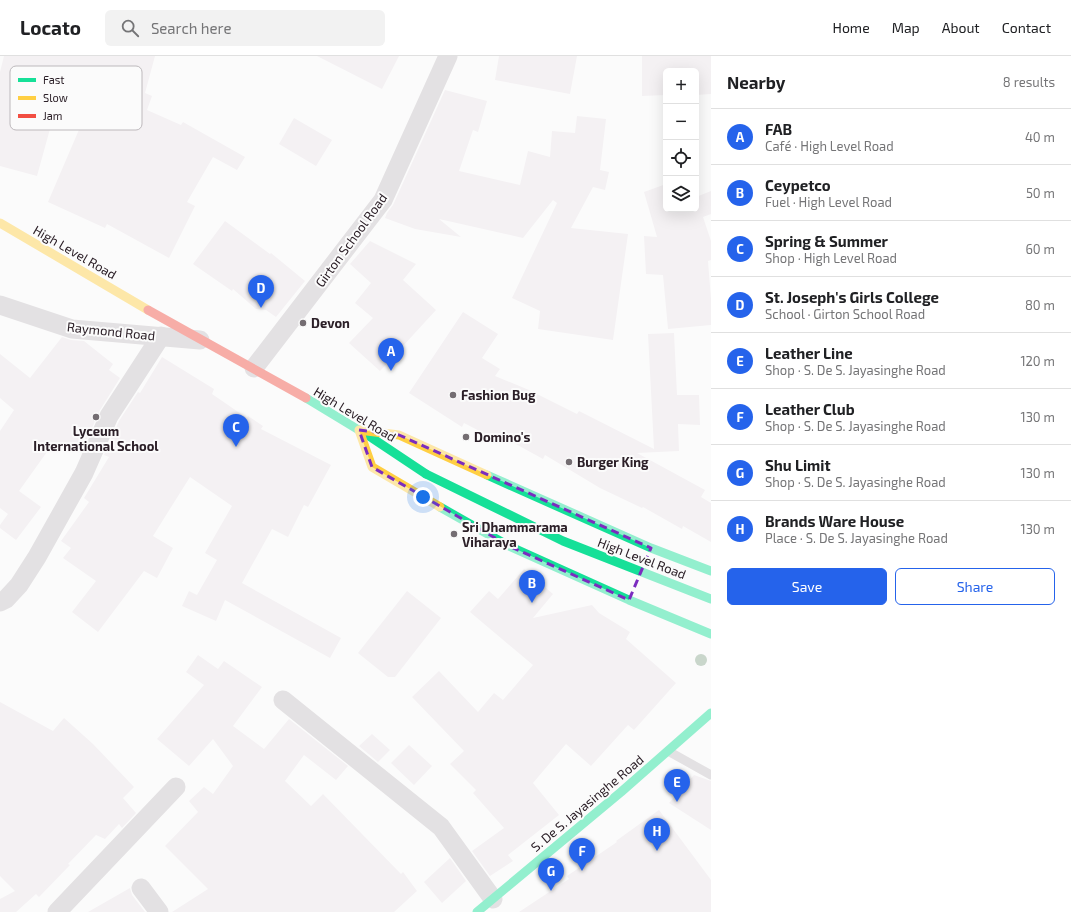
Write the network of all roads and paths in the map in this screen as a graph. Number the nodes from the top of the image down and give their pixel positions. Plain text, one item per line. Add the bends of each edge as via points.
1 (448, 56) edge
2 (0, 223) edge
3 (0, 306) edge
4 (161, 336) junction
5 (202, 340) junction
6 (254, 368) junction
7 (359, 430) junction
8 (648, 554) junction
9 (711, 571) edge
10 (637, 580) dead end
11 (711, 599) edge
12 (0, 602) edge
13 (711, 634) edge
14 (283, 700) dead end
15 (711, 713) edge
16 (668, 751) junction
17 (711, 775) edge
18 (176, 788) dead end
19 (141, 888) dead end
20 (493, 899) junction
21 (58, 912) edge
22 (159, 912) edge
23 (478, 912) edge

1 - 6 street, Girton School Road via 383,200
2 - 5 main road, High Level Road
3 - 4 street, Raymond Road via 72,329
4 - 5 street, Raymond Road
4 - 12 street via 109,416 84,473 37,557 19,585
5 - 6 main road, High Level Road
6 - 7 main road, High Level Road
7 - 8 main road via 398,435
7 - 11 main road, High Level Road, bridge via 426,474 563,541
7 - 13 main road via 372,467 425,499 509,546 631,596
8 - 9 main road
8 - 10 main road
14 - 20 street via 441,827
15 - 16 main road, S. De S. Jayasinghe Road
16 - 17 lane
16 - 20 main road, S. De S. Jayasinghe Road
18 - 21 street
19 - 22 street
20 - 23 main road, S. De S. Jayasinghe Road

